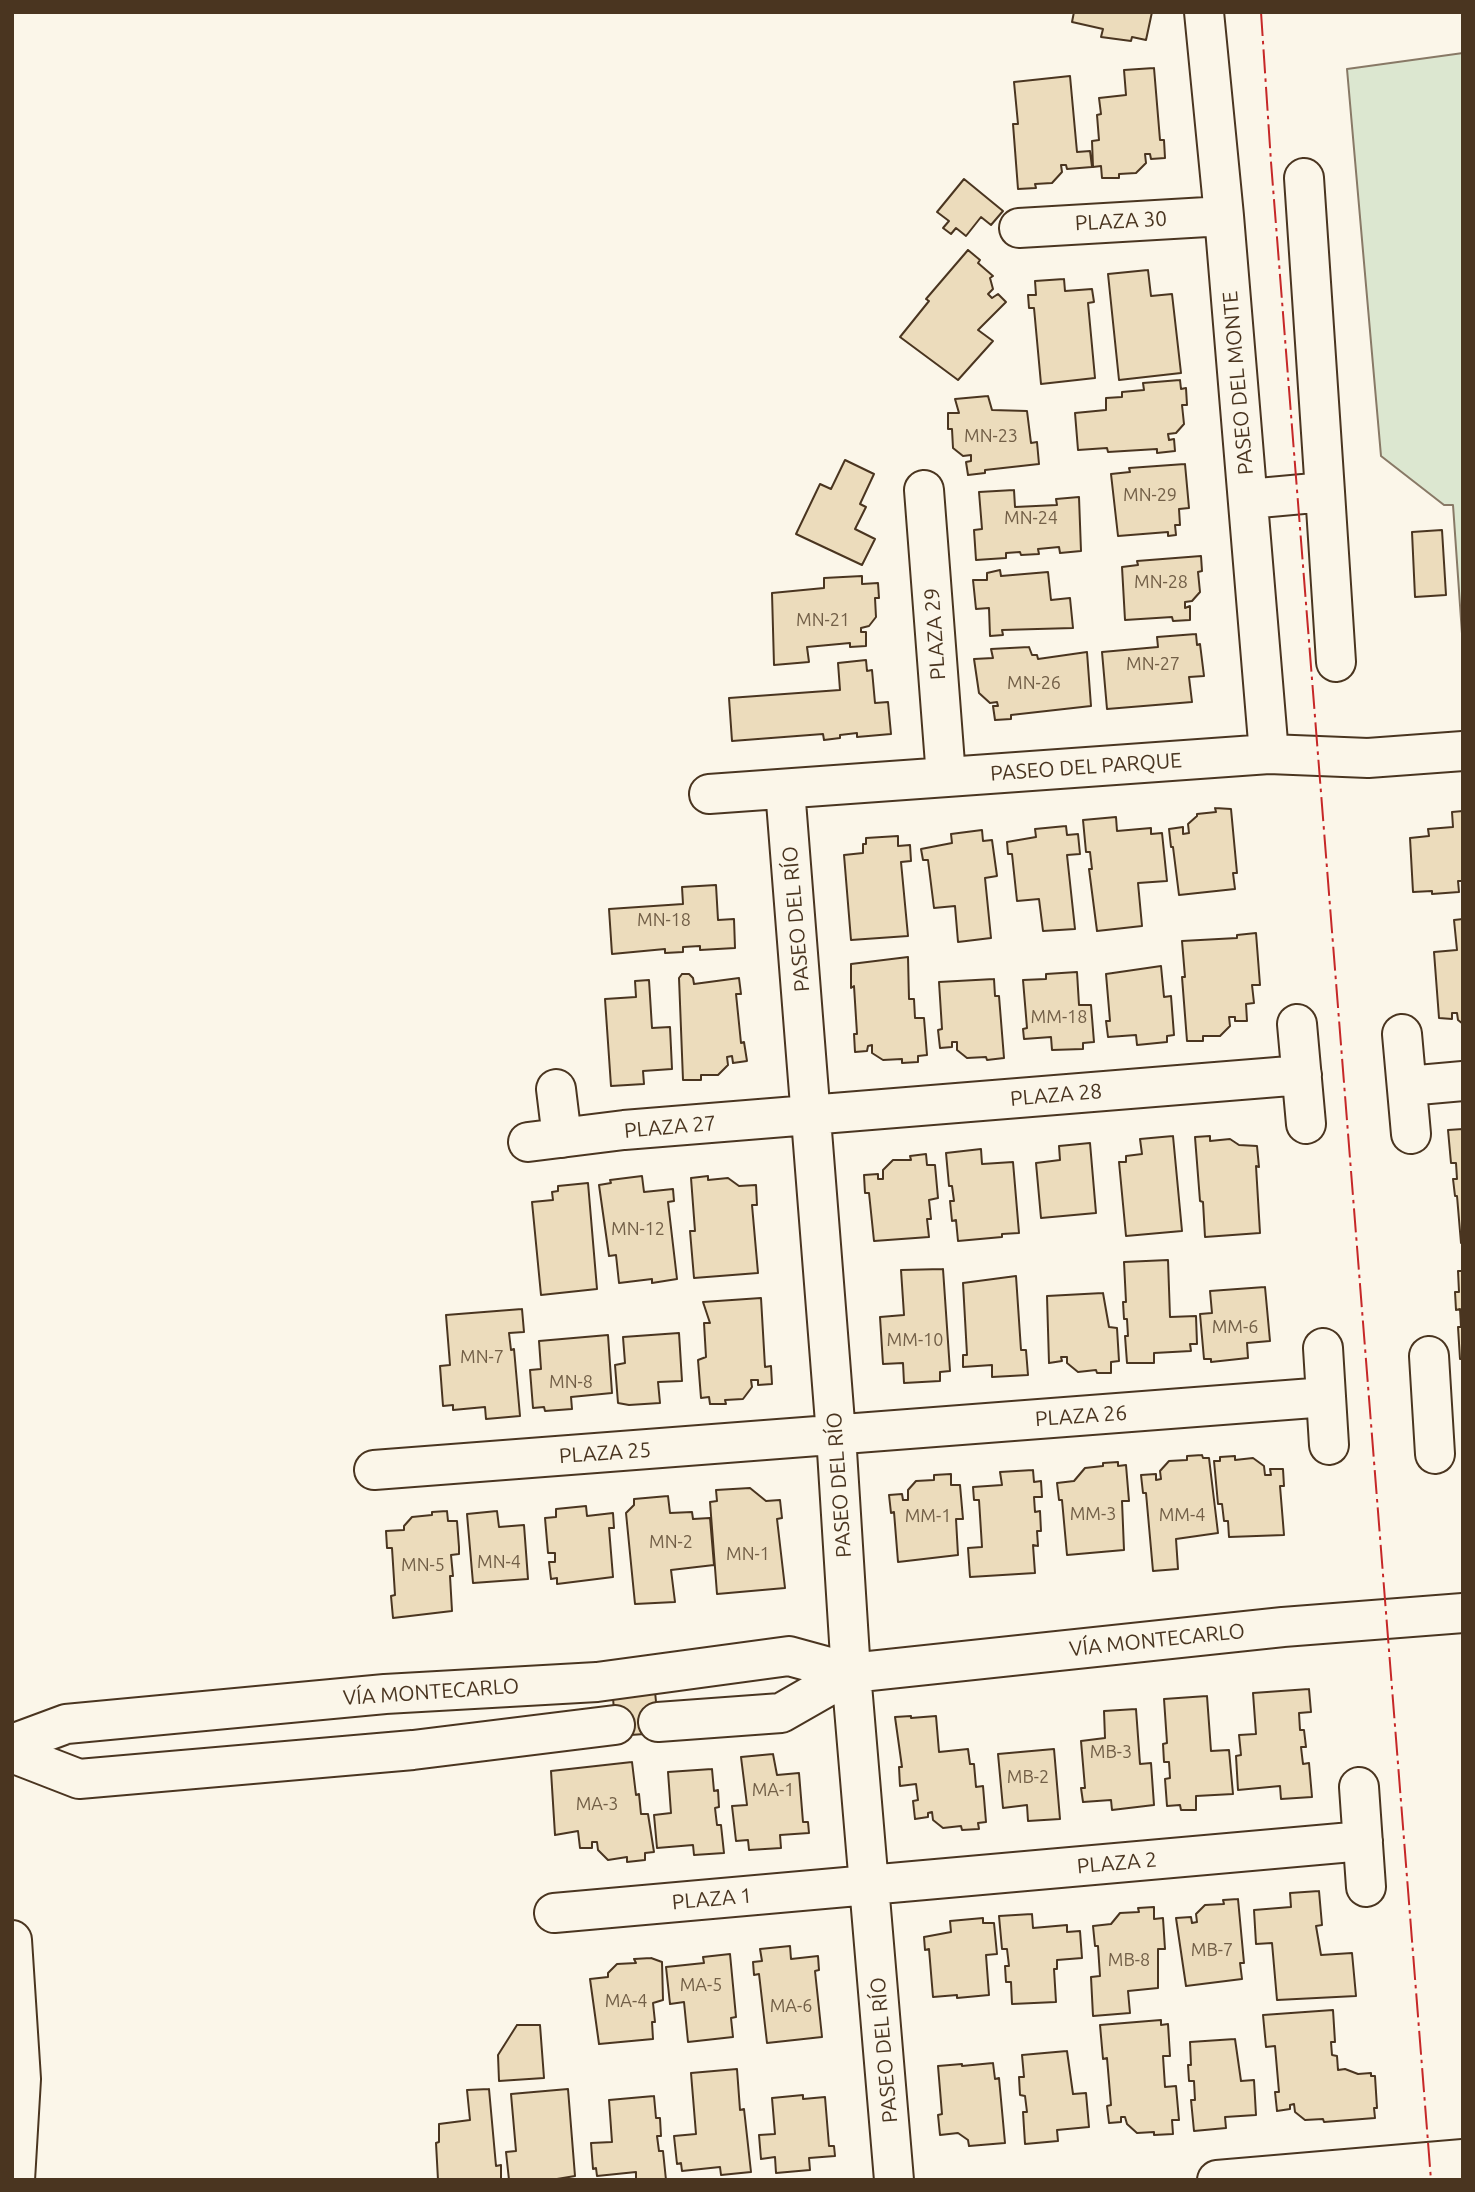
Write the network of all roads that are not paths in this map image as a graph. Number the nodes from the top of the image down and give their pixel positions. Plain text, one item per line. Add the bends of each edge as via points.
1 (1204, 12) edge
2 (1304, 178) dead end
3 (1223, 216) junction
4 (1019, 228) dead end
5 (924, 491) dead end
6 (1325, 492) junction
7 (1248, 499) junction
8 (1336, 662) dead end
9 (1463, 751) edge
10 (1269, 754) junction
11 (946, 778) junction
12 (785, 789) junction
13 (709, 794) dead end
14 (1297, 1024) dead end
15 (1402, 1034) dead end
16 (1302, 1075) junction
17 (1463, 1081) edge
18 (1407, 1086) junction
19 (556, 1089) dead end
20 (811, 1115) junction
21 (1306, 1125) dead end
22 (1411, 1134) dead end
23 (1323, 1348) dead end
24 (1429, 1356) dead end
25 (1326, 1397) junction
26 (1448, 1405) edge
27 (836, 1435) junction
28 (1329, 1445) dead end
29 (1435, 1454) dead end
30 (374, 1470) dead end
31 (1463, 1613) edge
32 (851, 1673) junction
33 (658, 1721) dead end
34 (615, 1725) dead end
35 (12, 1744) edge
36 (12, 1753) edge
37 (1359, 1787) dead end
38 (1363, 1841) junction
39 (871, 1885) junction
40 (1366, 1887) dead end
41 (554, 1913) dead end
42 (12, 1940) edge
43 (1463, 2159) edge
44 (15, 2180) edge
45 (894, 2180) edge
46 (1217, 2180) edge

1 - 3 street, PASEO DEL MONTE
2 - 6 street
3 - 4 street, PLAZA 30
3 - 7 street, PASEO DEL MONTE
5 - 11 street, PLAZA 29
6 - 7 street
6 - 8 street
7 - 10 street, PASEO DEL MONTE
9 - 10 street, PASEO DEL PARQUE via 1368,758
10 - 11 street, PASEO DEL PARQUE
11 - 12 street, PASEO DEL PARQUE
12 - 13 street, PASEO DEL PARQUE
12 - 20 street, PASEO DEL RÍO
14 - 16 street
15 - 18 street
16 - 20 street, PLAZA 28
16 - 21 street
17 - 18 street
18 - 22 street
19 - 20 street, PLAZA 27 via 545,1140
20 - 27 street, PASEO DEL RÍO
23 - 25 street
24 - 26 street
25 - 27 street, PLAZA 26
25 - 28 street
26 - 29 street
27 - 30 street, PLAZA 25
27 - 32 street, PASEO DEL RÍO
31 - 32 street, VÍA MONTECARLO via 1283,1627
32 - 33 street, VÍA MONTECARLO via 781,1713
32 - 35 street, VÍA MONTECARLO via 789,1656 597,1682 385,1694 66,1724
32 - 39 street, PASEO DEL RÍO
34 - 36 street via 413,1750 79,1779
37 - 38 street
38 - 39 street, PLAZA 2
38 - 40 street
39 - 41 street, PLAZA 1
39 - 45 street, PASEO DEL RÍO
42 - 44 street via 21,2079
43 - 46 street

